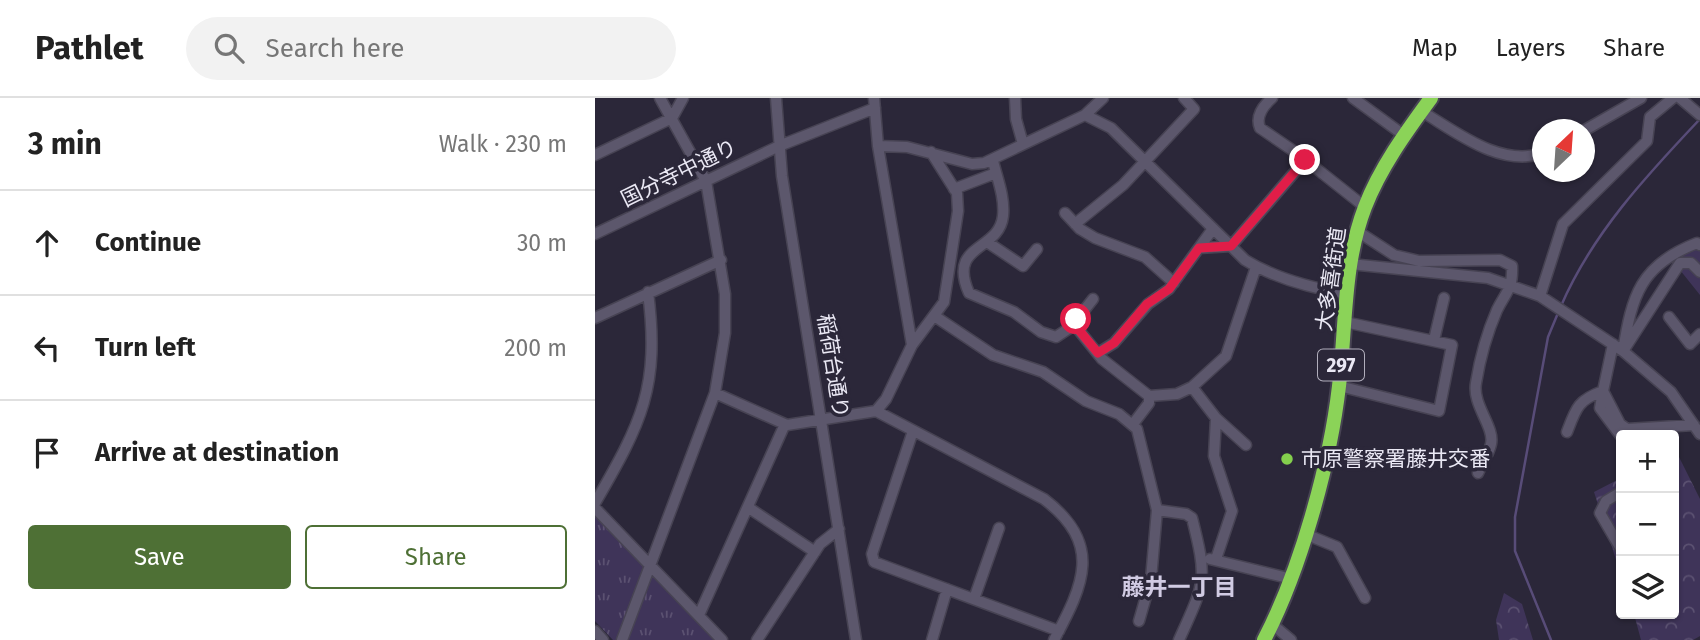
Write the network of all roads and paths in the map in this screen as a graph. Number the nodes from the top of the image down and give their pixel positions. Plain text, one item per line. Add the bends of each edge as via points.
1 (660, 98) edge
2 (683, 98) edge
3 (776, 98) edge
4 (1015, 98) edge
5 (1103, 98) edge
6 (1184, 98) edge
7 (1353, 98) edge
8 (1430, 98) edge
9 (1641, 98) edge
10 (1680, 99) edge
11 (1266, 100) edge
12 (875, 103) edge
13 (1421, 111) junction
14 (1085, 115) junction
15 (1700, 115) edge
16 (672, 118) junction
17 (1595, 124) edge
18 (1405, 136) junction
19 (1023, 144) junction
20 (779, 146) junction
21 (878, 146) junction
22 (931, 152) junction
23 (595, 155) edge
24 (1532, 155) edge
25 (1305, 160) junction
26 (993, 161) junction
27 (1145, 162) junction
28 (996, 173) junction
29 (706, 181) junction
30 (954, 189) junction
31 (1365, 208) junction
32 (1065, 213) dead end
33 (1075, 224) junction
34 (1212, 230) junction
35 (1357, 231) junction
36 (595, 234) edge
37 (987, 242) junction
38 (1700, 245) edge
39 (1231, 246) junction
40 (1199, 248) junction
41 (1037, 249) dead end
42 (721, 260) junction
43 (1350, 264) junction
44 (1256, 267) junction
45 (1700, 272) edge
46 (1174, 283) junction
47 (1513, 285) junction
48 (648, 292) junction
49 (1347, 294) junction
50 (1540, 296) junction
51 (1444, 298) dead end
52 (1093, 299) dead end
53 (936, 317) junction
54 (1669, 317) dead end
55 (595, 318) edge
56 (1345, 322) junction
57 (1073, 323) junction
58 (1700, 334) edge
59 (1434, 340) junction
60 (1613, 344) junction
61 (912, 345) junction
62 (1623, 351) junction
63 (1098, 353) junction
64 (1339, 386) junction
65 (1192, 387) junction
66 (1602, 391) junction
67 (715, 393) junction
68 (1149, 396) junction
69 (876, 411) junction
70 (1216, 418) junction
71 (823, 420) junction
72 (785, 424) junction
73 (1133, 424) junction
74 (1616, 430) edge
75 (1697, 430) edge
76 (913, 431) junction
77 (1567, 432) dead end
78 (1246, 445) dead end
79 (1478, 473) dead end
80 (1616, 493) edge
81 (595, 505) edge
82 (749, 508) junction
83 (1157, 510) junction
84 (999, 528) dead end
85 (839, 529) junction
86 (1305, 534) junction
87 (1616, 540) edge
88 (815, 552) junction
89 (1202, 559) junction
90 (1216, 559) junction
91 (650, 567) junction
92 (1291, 579) junction
93 (947, 589) junction
94 (1364, 598) dead end
95 (974, 599) junction
96 (699, 615) junction
97 (1139, 621) dead end
98 (1272, 624) junction
99 (595, 631) edge
100 (1056, 635) edge
101 (603, 640) edge
102 (622, 640) edge
103 (722, 640) edge
104 (757, 640) edge
105 (856, 640) edge
106 (932, 640) edge
107 (1179, 640) edge
108 (1263, 640) edge
109 (1291, 640) edge

1 - 16 street
2 - 16 street
3 - 20 street, 稲荷台通り
4 - 19 street
5 - 14 street
6 - 27 street via 1194,108
7 - 18 street
8 - 13 highway, 大多喜街道 / 297
9 - 17 street
10 - 15 street
10 - 50 street via 1650,117 1647,142 1563,224
11 - 25 street via 1259,128
12 - 20 street, 国分寺中通り
12 - 21 street
13 - 18 highway, 大多喜街道 / 297
13 - 24 street via 1491,151
14 - 19 street
14 - 27 street via 1111,128
16 - 23 street
16 - 29 street
18 - 31 highway, 大多喜街道 / 297
19 - 26 street
20 - 29 street, 国分寺中通り
20 - 71 street, 稲荷台通り
21 - 22 street
21 - 61 street
22 - 26 street via 972,164
22 - 30 street
25 - 31 street
25 - 39 street
26 - 28 street
27 - 33 street
27 - 34 street
28 - 30 street
28 - 37 street via 1003,217
29 - 36 street, 国分寺中通り
29 - 42 street
30 - 53 street via 958,211 944,302
31 - 35 highway, 大多喜街道 / 297
32 - 33 street
33 - 46 street via 1095,238 1145,257
34 - 39 street
34 - 40 street
35 - 43 highway, 大多喜街道 / 297
35 - 47 street via 1394,256 1419,261 1500,260 1511,266
37 - 41 street via 1023,266
37 - 57 street via 969,254 963,278 969,293 1014,312 1049,336 1062,335
38 - 62 street via 1682,249 1659,265 1641,286 1630,304
39 - 40 street
39 - 44 street
40 - 46 street
42 - 48 street
42 - 67 street via 725,333
43 - 47 street via 1488,278
43 - 49 highway, 大多喜街道 / 297
44 - 49 street via 1310,288
44 - 65 street via 1226,356
45 - 62 street via 1691,263 1680,263
46 - 63 street
47 - 50 street
47 - 79 street via 1497,310 1475,386 1492,443
48 - 55 street
48 - 81 street via 653,327 645,406
49 - 56 highway, 大多喜街道 / 297
50 - 60 street
51 - 59 street
52 - 57 street
53 - 61 street
53 - 73 street via 993,355 1042,372
54 - 58 street via 1690,344
56 - 59 street
56 - 64 highway, 大多喜街道 / 297
57 - 63 street
59 - 64 street via 1453,345 1439,411
60 - 62 street
60 - 66 street
61 - 69 street
62 - 75 street via 1671,392
63 - 68 street
64 - 86 highway, 大多喜街道 / 297
65 - 68 street via 1177,394
65 - 70 street
66 - 74 street via 1599,408
66 - 75 street via 1627,429
66 - 77 street via 1586,397 1575,409
67 - 72 street
67 - 91 street
68 - 73 street
69 - 71 street
69 - 76 street
70 - 78 street
70 - 90 street via 1215,456 1232,511
71 - 72 street
71 - 85 street, 稲荷台通り
72 - 82 street
73 - 83 street
76 - 93 street via 872,554 874,562
76 - 100 street via 1044,499 1065,515 1077,534 1082,577
80 - 87 street via 1600,513
81 - 91 street
82 - 88 street
82 - 96 street
83 - 89 street via 1192,518
83 - 97 street via 1151,579
84 - 95 street
85 - 88 street
85 - 105 street, 稲荷台通り
86 - 92 highway, 大多喜街道 / 297
86 - 94 street via 1336,547
88 - 104 street
89 - 90 street
89 - 107 street via 1202,589
90 - 92 street
91 - 96 street
91 - 102 street
92 - 98 highway, 大多喜街道 / 297
93 - 95 street
93 - 106 street
95 - 100 street
96 - 103 street
98 - 108 highway, 大多喜街道 / 297
98 - 109 street
99 - 101 street

